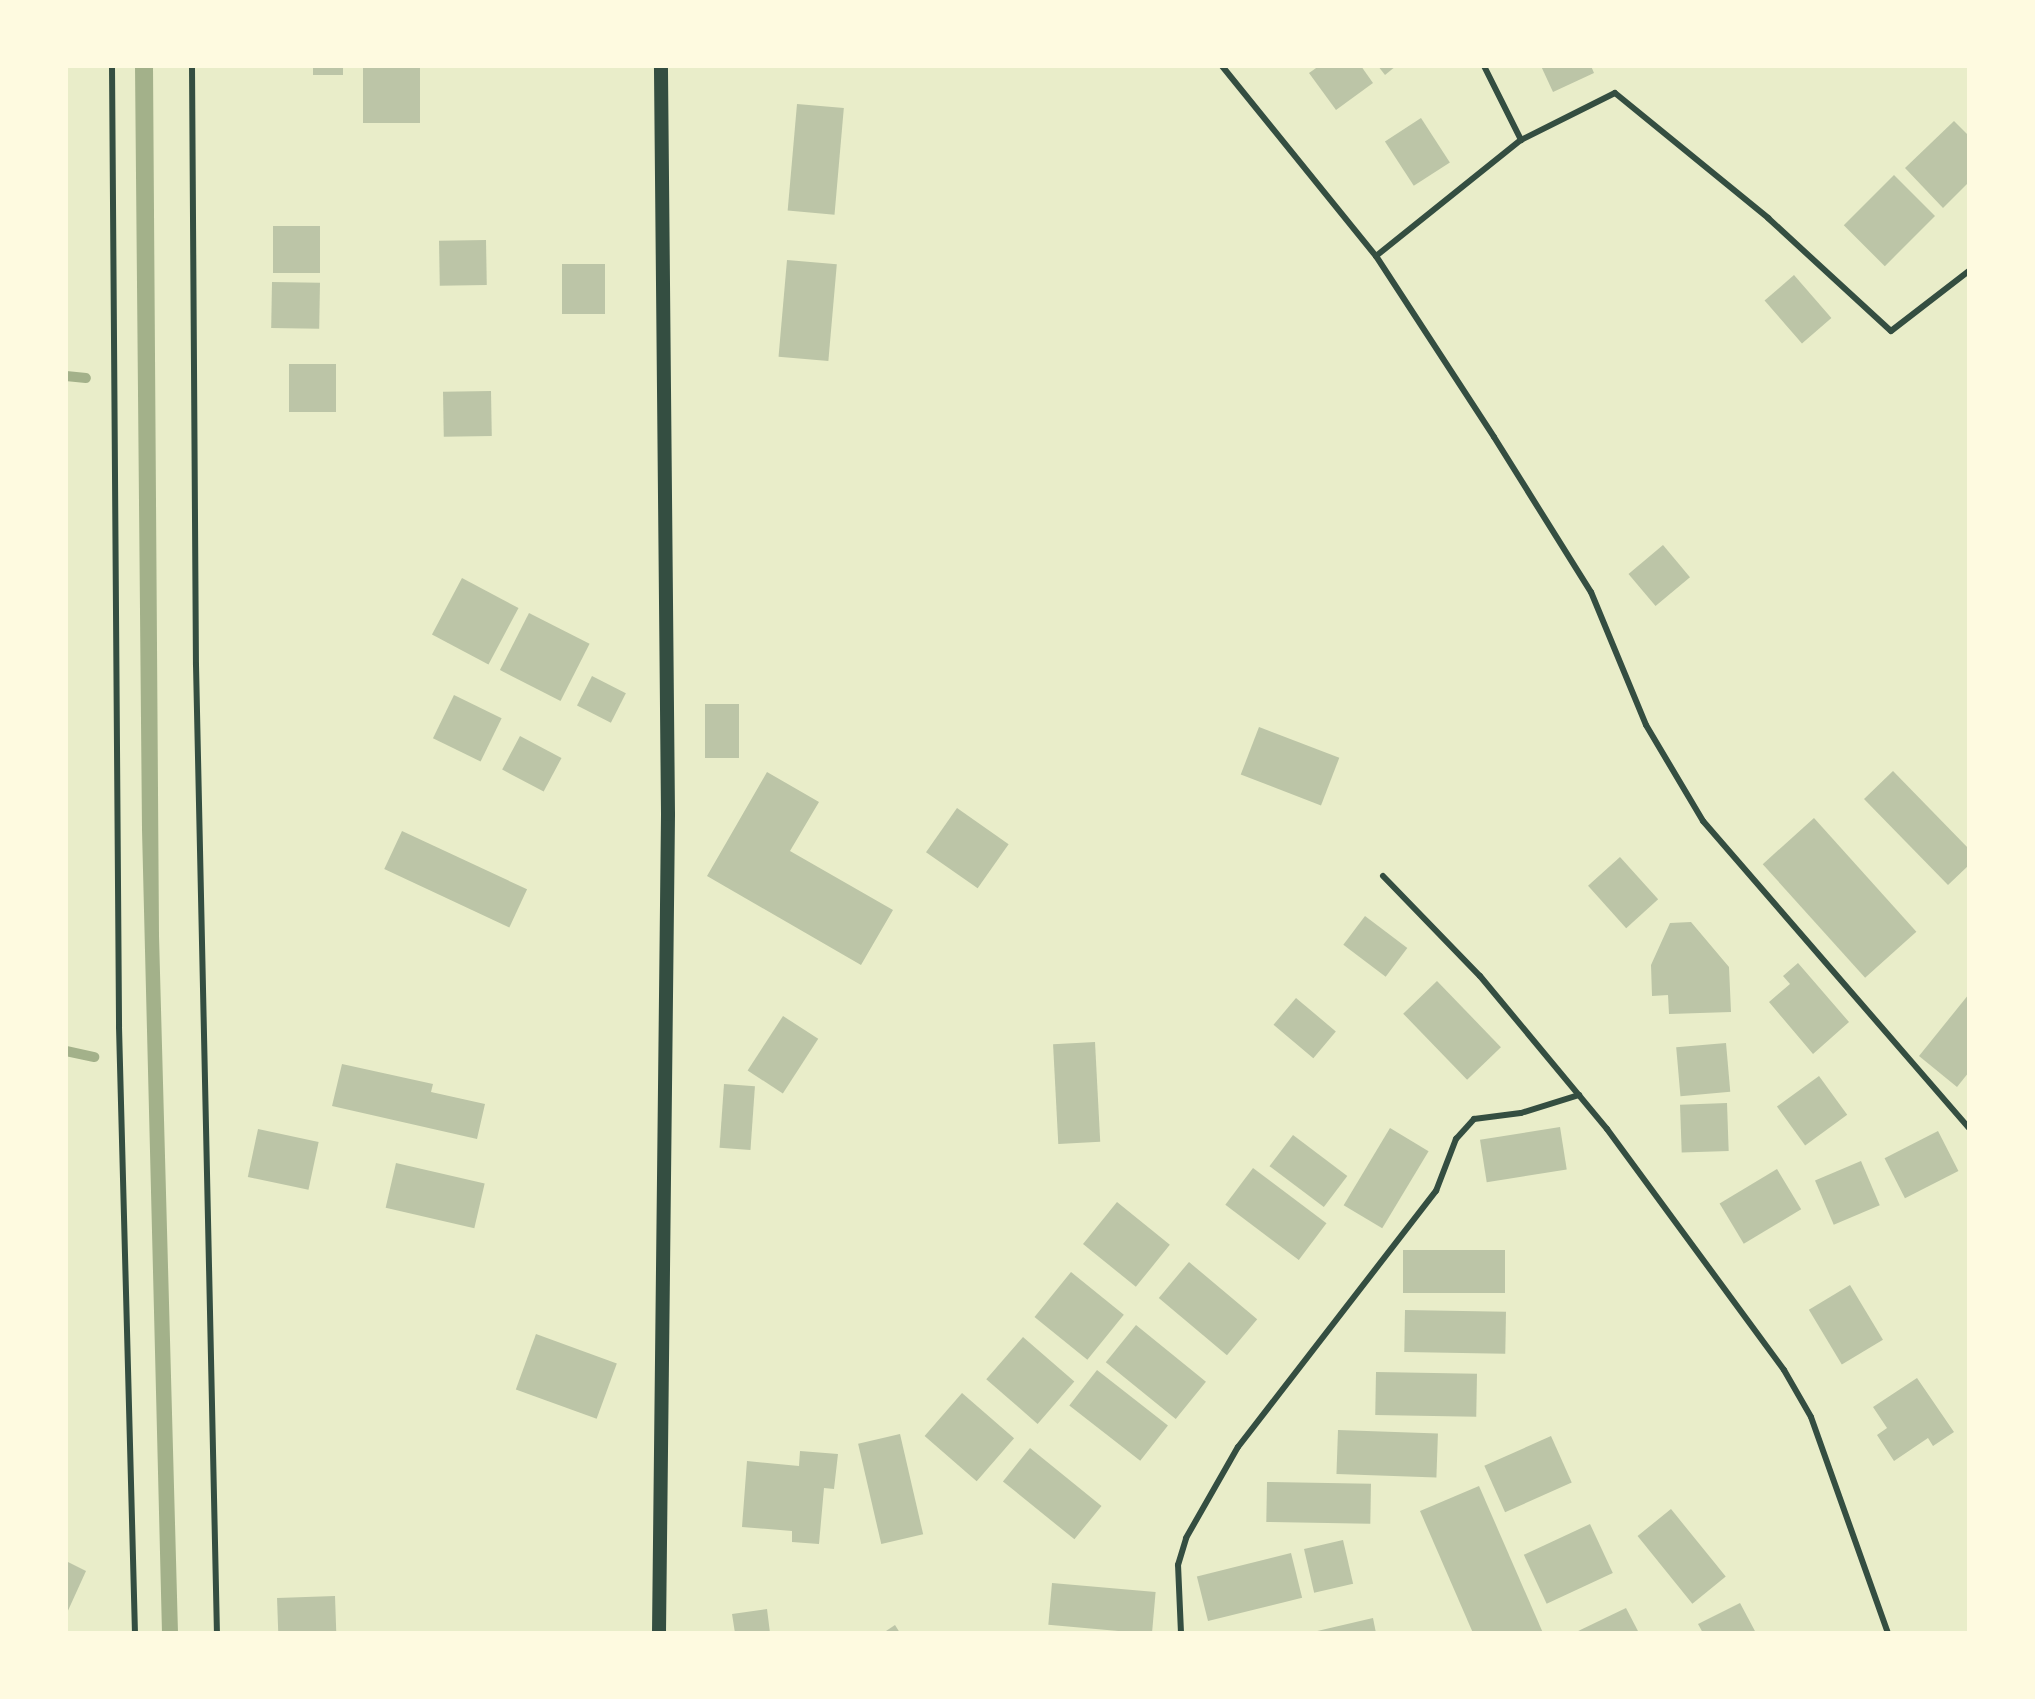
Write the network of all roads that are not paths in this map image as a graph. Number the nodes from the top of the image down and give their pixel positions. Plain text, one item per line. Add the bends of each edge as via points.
1 (112, 66) edge
2 (192, 66) edge
3 (661, 66) edge
4 (1222, 66) edge
5 (1238, 66) edge
6 (1484, 66) edge
7 (1231, 72) junction
8 (1521, 140) junction
9 (1376, 256) junction
10 (1969, 271) edge
11 (1383, 876) dead end
12 (1579, 1095) junction
13 (1969, 1128) edge
14 (135, 1633) edge
15 (217, 1633) edge
16 (659, 1633) edge
17 (1181, 1633) edge
18 (1888, 1633) edge

1 - 14 lane via 119,1027
2 - 15 lane via 196,665
3 - 16 street via 668,814
4 - 7 lane
5 - 7 lane
6 - 8 lane
7 - 9 lane
8 - 9 lane
8 - 10 lane via 1615,93 1768,218 1891,331
9 - 13 lane via 1591,592 1646,725 1703,821
11 - 12 lane via 1480,976
12 - 17 lane via 1521,1113 1474,1119 1456,1139 1436,1191 1238,1447 1186,1538 1178,1565
12 - 18 lane via 1784,1370 1811,1417

